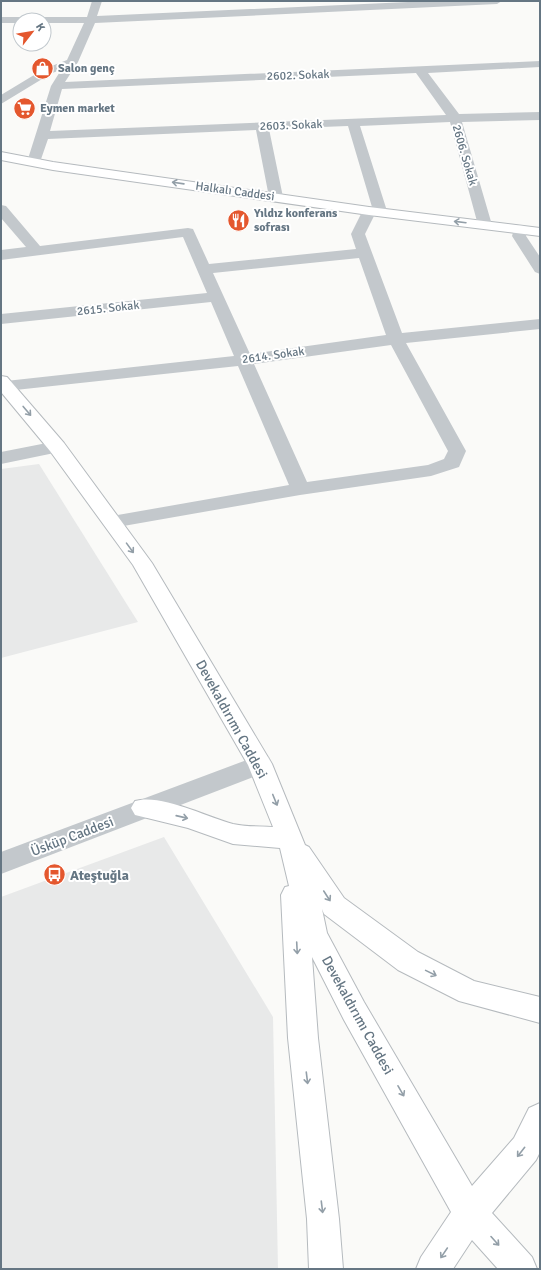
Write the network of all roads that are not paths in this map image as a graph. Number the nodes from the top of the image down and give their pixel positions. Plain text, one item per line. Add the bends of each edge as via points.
1 (97, 1) edge
2 (497, 1) edge
3 (1, 20) edge
4 (91, 20) junction
5 (72, 62) junction
6 (540, 64) edge
7 (420, 70) junction
8 (56, 86) junction
9 (1, 100) edge
10 (540, 116) edge
11 (455, 118) junction
12 (352, 123) junction
13 (262, 126) junction
14 (42, 135) junction
15 (1, 156) edge
16 (34, 162) junction
17 (276, 197) junction
18 (1, 209) edge
19 (375, 211) junction
20 (485, 225) junction
21 (520, 229) junction
22 (540, 232) edge
23 (36, 250) junction
24 (364, 253) junction
25 (1, 255) edge
26 (204, 269) junction
27 (540, 269) edge
28 (216, 297) junction
29 (1, 319) edge
30 (540, 324) edge
31 (396, 339) junction
32 (243, 360) junction
33 (3, 384) edge
34 (57, 447) junction
35 (1, 458) edge
36 (300, 488) junction
37 (112, 522) junction
38 (260, 764) junction
39 (144, 808) junction
40 (291, 839) junction
41 (1, 863) edge
42 (540, 1010) edge
43 (540, 1118) edge
44 (470, 1213) junction
45 (326, 1269) edge
46 (433, 1269) edge
47 (520, 1269) edge

1 - 4 street
2 - 4 street
3 - 4 street
4 - 5 street
5 - 8 street
5 - 9 street via 48,71
6 - 7 street, 2602. Sokak
7 - 8 street, 2602. Sokak
7 - 11 street, 2606. Sokak
8 - 14 street
10 - 11 street, 2603. Sokak
11 - 12 street, 2603. Sokak
11 - 20 street, 2606. Sokak
12 - 13 street, 2603. Sokak
12 - 19 street
13 - 14 street, 2603. Sokak
13 - 17 street
14 - 16 street
15 - 16 main road, Halkalı Caddesi
17 -> 16 main road, Halkalı Caddesi
17 - 19 main road, Halkalı Caddesi
18 - 23 street
20 -> 19 main road, Halkalı Caddesi
19 - 24 street via 358,234
20 - 21 main road, Halkalı Caddesi
21 - 22 main road, Halkalı Caddesi
21 - 27 street via 519,236
23 - 25 street
23 - 26 street via 188,232
24 - 26 street
24 - 31 street
26 - 28 street
28 - 29 street, 2615. Sokak
28 - 32 street
30 - 31 street, 2614. Sokak
31 - 32 street, 2614. Sokak
31 - 36 street via 457,451 452,463 431,470
32 - 33 street, 2614. Sokak
32 - 36 street
33 -> 34 main road, Devekaldırımı Caddesi
34 - 35 street
34 - 37 main road, Devekaldırımı Caddesi
36 - 37 street
37 -> 38 main road, Devekaldırımı Caddesi via 142,563
38 - 39 street, Üsküp Caddesi
38 -> 40 main road, Devekaldırımı Caddesi
39 -> 40 main road via 191,819 233,834
39 - 41 street, Üsküp Caddesi
40 -> 42 main road via 334,906 408,962 469,992
40 -> 44 main road, Devekaldırımı Caddesi via 314,934 354,1011
40 -> 45 main road via 302,1038 323,1219
43 -> 44 main road via 525,1149
44 -> 46 main road
44 -> 47 main road, Devekaldırımı Caddesi

